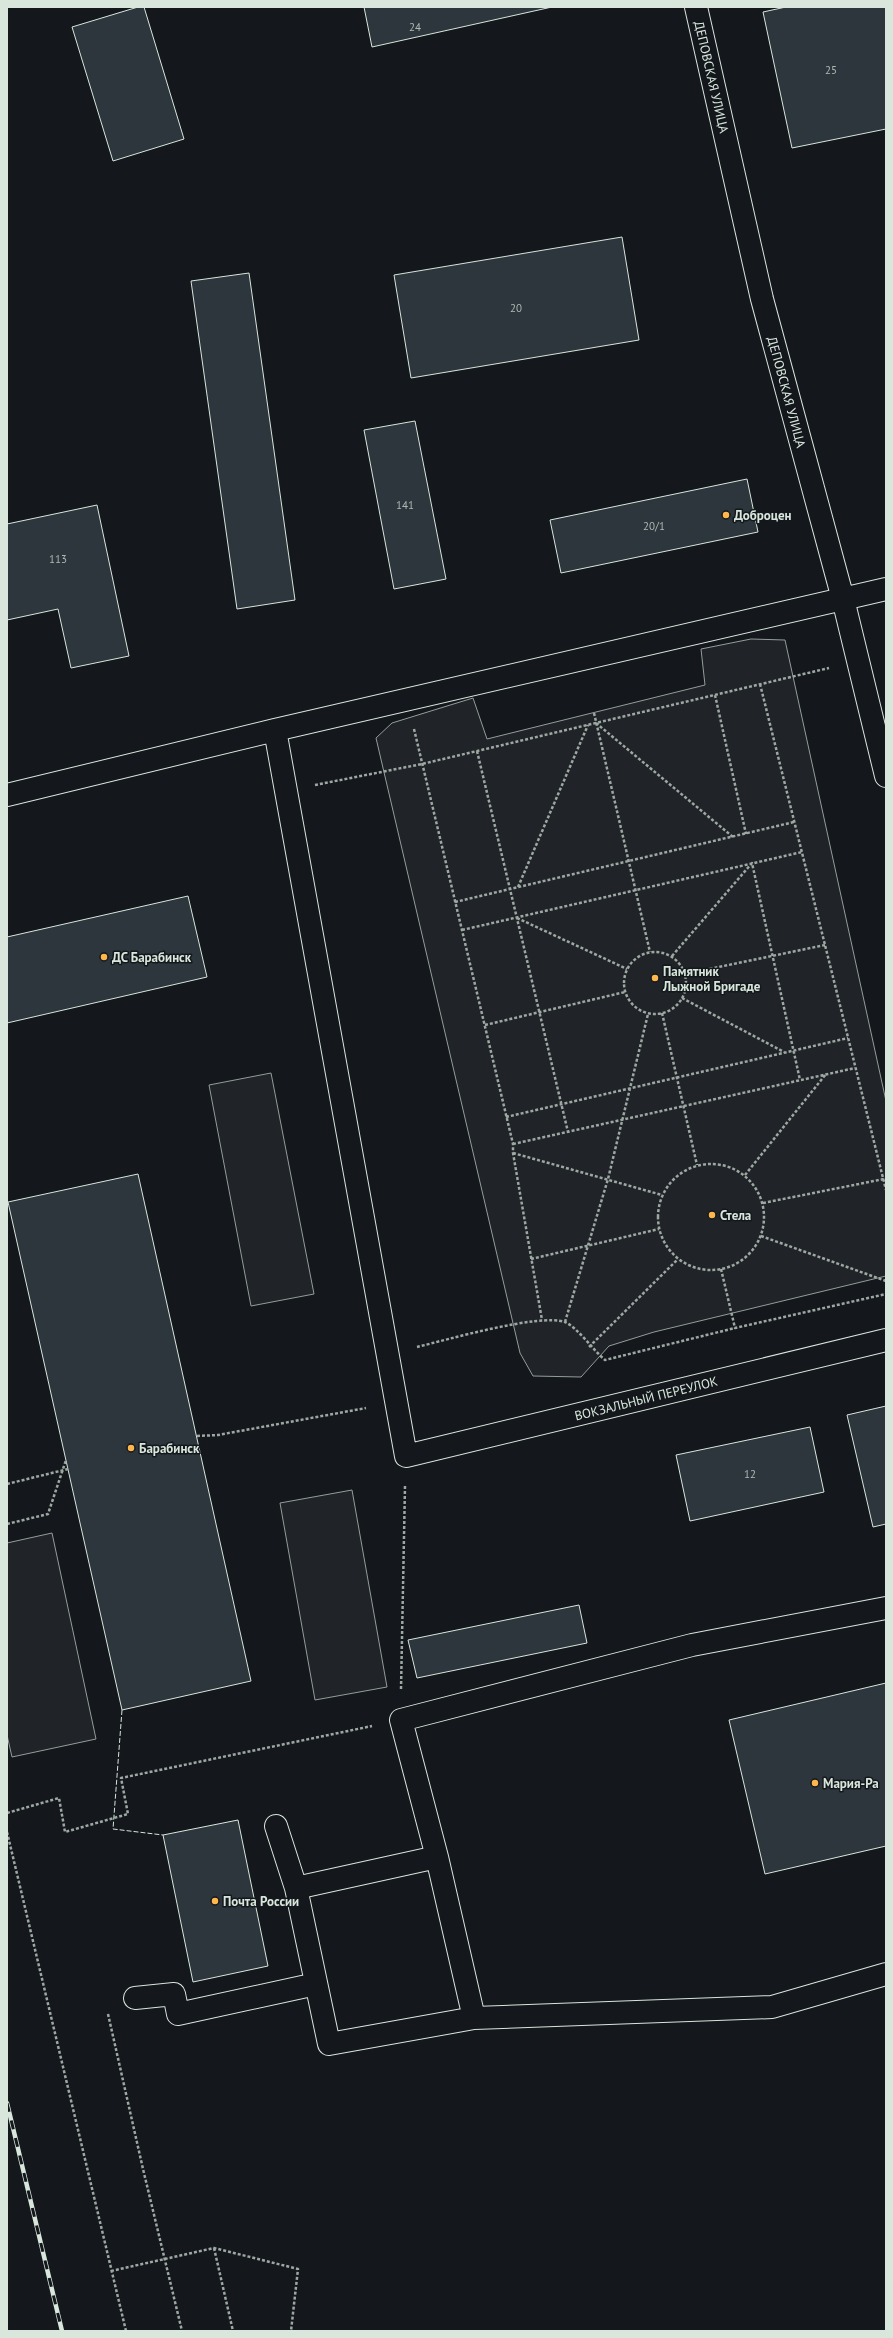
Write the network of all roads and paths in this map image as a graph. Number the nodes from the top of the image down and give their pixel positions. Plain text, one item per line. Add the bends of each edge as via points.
1 (696, 7) edge
2 (886, 589) edge
3 (843, 599) junction
4 (859, 661) junction
5 (760, 684) junction
6 (714, 695) junction
7 (407, 700) junction
8 (594, 712) dead end
9 (596, 723) junction
10 (588, 725) junction
11 (275, 730) junction
12 (477, 751) junction
13 (422, 764) junction
14 (886, 776) edge
15 (286, 791) junction
16 (7, 795) edge
17 (794, 822) junction
18 (746, 834) junction
19 (733, 837) junction
20 (802, 852) junction
21 (629, 861) junction
22 (752, 863) junction
23 (518, 888) junction
24 (510, 890) junction
25 (636, 890) junction
26 (455, 902) junction
27 (516, 917) junction
28 (462, 930) junction
29 (825, 945) junction
30 (650, 952) junction
31 (672, 956) junction
32 (773, 956) junction
33 (627, 969) junction
34 (685, 974) junction
35 (625, 992) junction
36 (682, 998) junction
37 (540, 1012) junction
38 (662, 1013) junction
39 (648, 1014) junction
40 (484, 1025) junction
41 (848, 1038) junction
42 (794, 1050) junction
43 (785, 1052) junction
44 (856, 1068) junction
45 (826, 1074) junction
46 (677, 1076) junction
47 (800, 1080) junction
48 (630, 1087) junction
49 (561, 1103) junction
50 (684, 1106) junction
51 (506, 1116) junction
52 (621, 1120) junction
53 (568, 1132) junction
54 (513, 1144) junction
55 (513, 1153) junction
56 (697, 1165) junction
57 (745, 1175) junction
58 (608, 1179) junction
59 (884, 1179) junction
60 (886, 1190) edge
61 (662, 1195) junction
62 (763, 1203) junction
63 (659, 1230) junction
64 (761, 1236) junction
65 (587, 1246) junction
66 (532, 1258) junction
67 (678, 1259) junction
68 (721, 1269) junction
69 (886, 1281) edge
70 (886, 1294) edge
71 (542, 1320) junction
72 (564, 1322) junction
73 (735, 1328) junction
74 (886, 1340) edge
75 (589, 1346) junction
76 (388, 1353) junction
77 (396, 1403) junction
78 (197, 1436) dead end
79 (406, 1456) junction
80 (66, 1460) dead end
81 (68, 1469) dead end
82 (7, 1484) edge
83 (7, 1524) edge
84 (886, 1608) edge
85 (400, 1720) junction
86 (7, 1813) edge
87 (276, 1826) dead end
88 (7, 1832) edge
89 (437, 1857) junction
90 (296, 1888) junction
91 (886, 1974) edge
92 (316, 1984) junction
93 (135, 1998) joint
94 (474, 2018) junction
95 (214, 2248) junction
96 (165, 2260) junction
97 (111, 2271) junction
98 (126, 2331) edge
99 (182, 2331) edge
100 (233, 2331) edge
101 (291, 2331) edge

1 - 3 street, ДЕПОВСКАЯ УЛИЦА via 762,298
2 - 3 street
3 - 4 street, ДЕПОВСКАЯ УЛИЦА
3 - 7 street
4 - 5 path
4 - 14 street, ДЕПОВСКАЯ УЛИЦА
5 - 6 path
5 - 17 path
6 - 9 path
6 - 18 path
7 - 11 street
7 - 13 path
8 - 9 path
9 - 10 path
9 - 19 path
9 - 21 path
10 - 12 path
10 - 23 path
11 - 15 street
11 - 16 street
12 - 13 path
12 - 24 path
13 - 15 path
13 - 26 path
15 - 76 street
17 - 18 path
17 - 20 path
18 - 19 path
19 - 21 path
20 - 22 path
20 - 29 path
21 - 23 path
21 - 25 path
22 - 25 path
22 - 31 path
22 - 32 path
23 - 24 path
24 - 26 path
24 - 27 path
25 - 27 path
25 - 30 path
26 - 28 path
27 - 28 path
27 - 33 path
27 - 37 path
28 - 40 path
29 - 32 path
29 - 41 path
30 - 31 path via 662,952
30 - 33 path via 639,956
31 - 34 path
32 - 34 path
32 - 42 path
33 - 35 path via 624,975
34 - 36 path via 686,986
35 - 37 path
35 - 39 path via 627,999 636,1009
36 - 38 path via 674,1008
36 - 43 path
37 - 40 path
37 - 49 path
38 - 39 path
38 - 46 path
39 - 48 path
40 - 51 path
41 - 42 path
41 - 44 path
42 - 43 path
42 - 47 path
43 - 46 path
44 - 45 path
44 - 59 path
45 - 47 path
45 - 57 path
46 - 48 path
46 - 50 path
47 - 50 path
48 - 49 path
48 - 52 path
49 - 51 path
49 - 53 path
50 - 52 path
50 - 56 path
51 - 54 path
52 - 53 path
52 - 58 path
53 - 54 path
54 - 55 path
55 - 58 path
55 - 66 path
56 - 57 path via 716,1163 731,1167
56 - 61 path via 684,1170 672,1180
57 - 62 path via 756,1188
58 - 61 path
58 - 65 path
59 - 60 path
59 - 62 path
61 - 63 path via 658,1212
62 - 64 path via 765,1219
63 - 65 path
63 - 67 path via 666,1246
64 - 68 path via 753,1250 741,1261
64 - 69 path
65 - 66 path
65 - 72 path
66 - 71 path
67 - 68 path via 693,1267
67 - 75 path
68 - 73 path
70 - 73 path
71 - 72 path
71 - 76 path
72 - 75 path via 578,1332
73 - 75 path via 605,1360
74 - 79 street, ВОКЗАЛЬНЫЙ ПЕРЕУЛОК
76 - 77 street
77 - 78 path via 218,1435
77 - 79 street
79 - 85 path
80 - 83 path via 48,1514
81 - 82 path, bridge
84 - 85 street via 692,1644
85 - 86 path via 121,1778 128,1814 65,1832 59,1798
85 - 89 street
87 - 90 street
88 - 97 path
89 - 90 street
89 - 94 street
90 - 92 street
91 - 94 street via 772,2007
92 - 93 street via 178,2014 174,1994
92 - 94 street via 329,2044
93 - 96 path via 114,2002 108,2012
95 - 96 path
95 - 100 path
95 - 101 path via 298,2269
96 - 97 path
96 - 99 path
97 - 98 path

